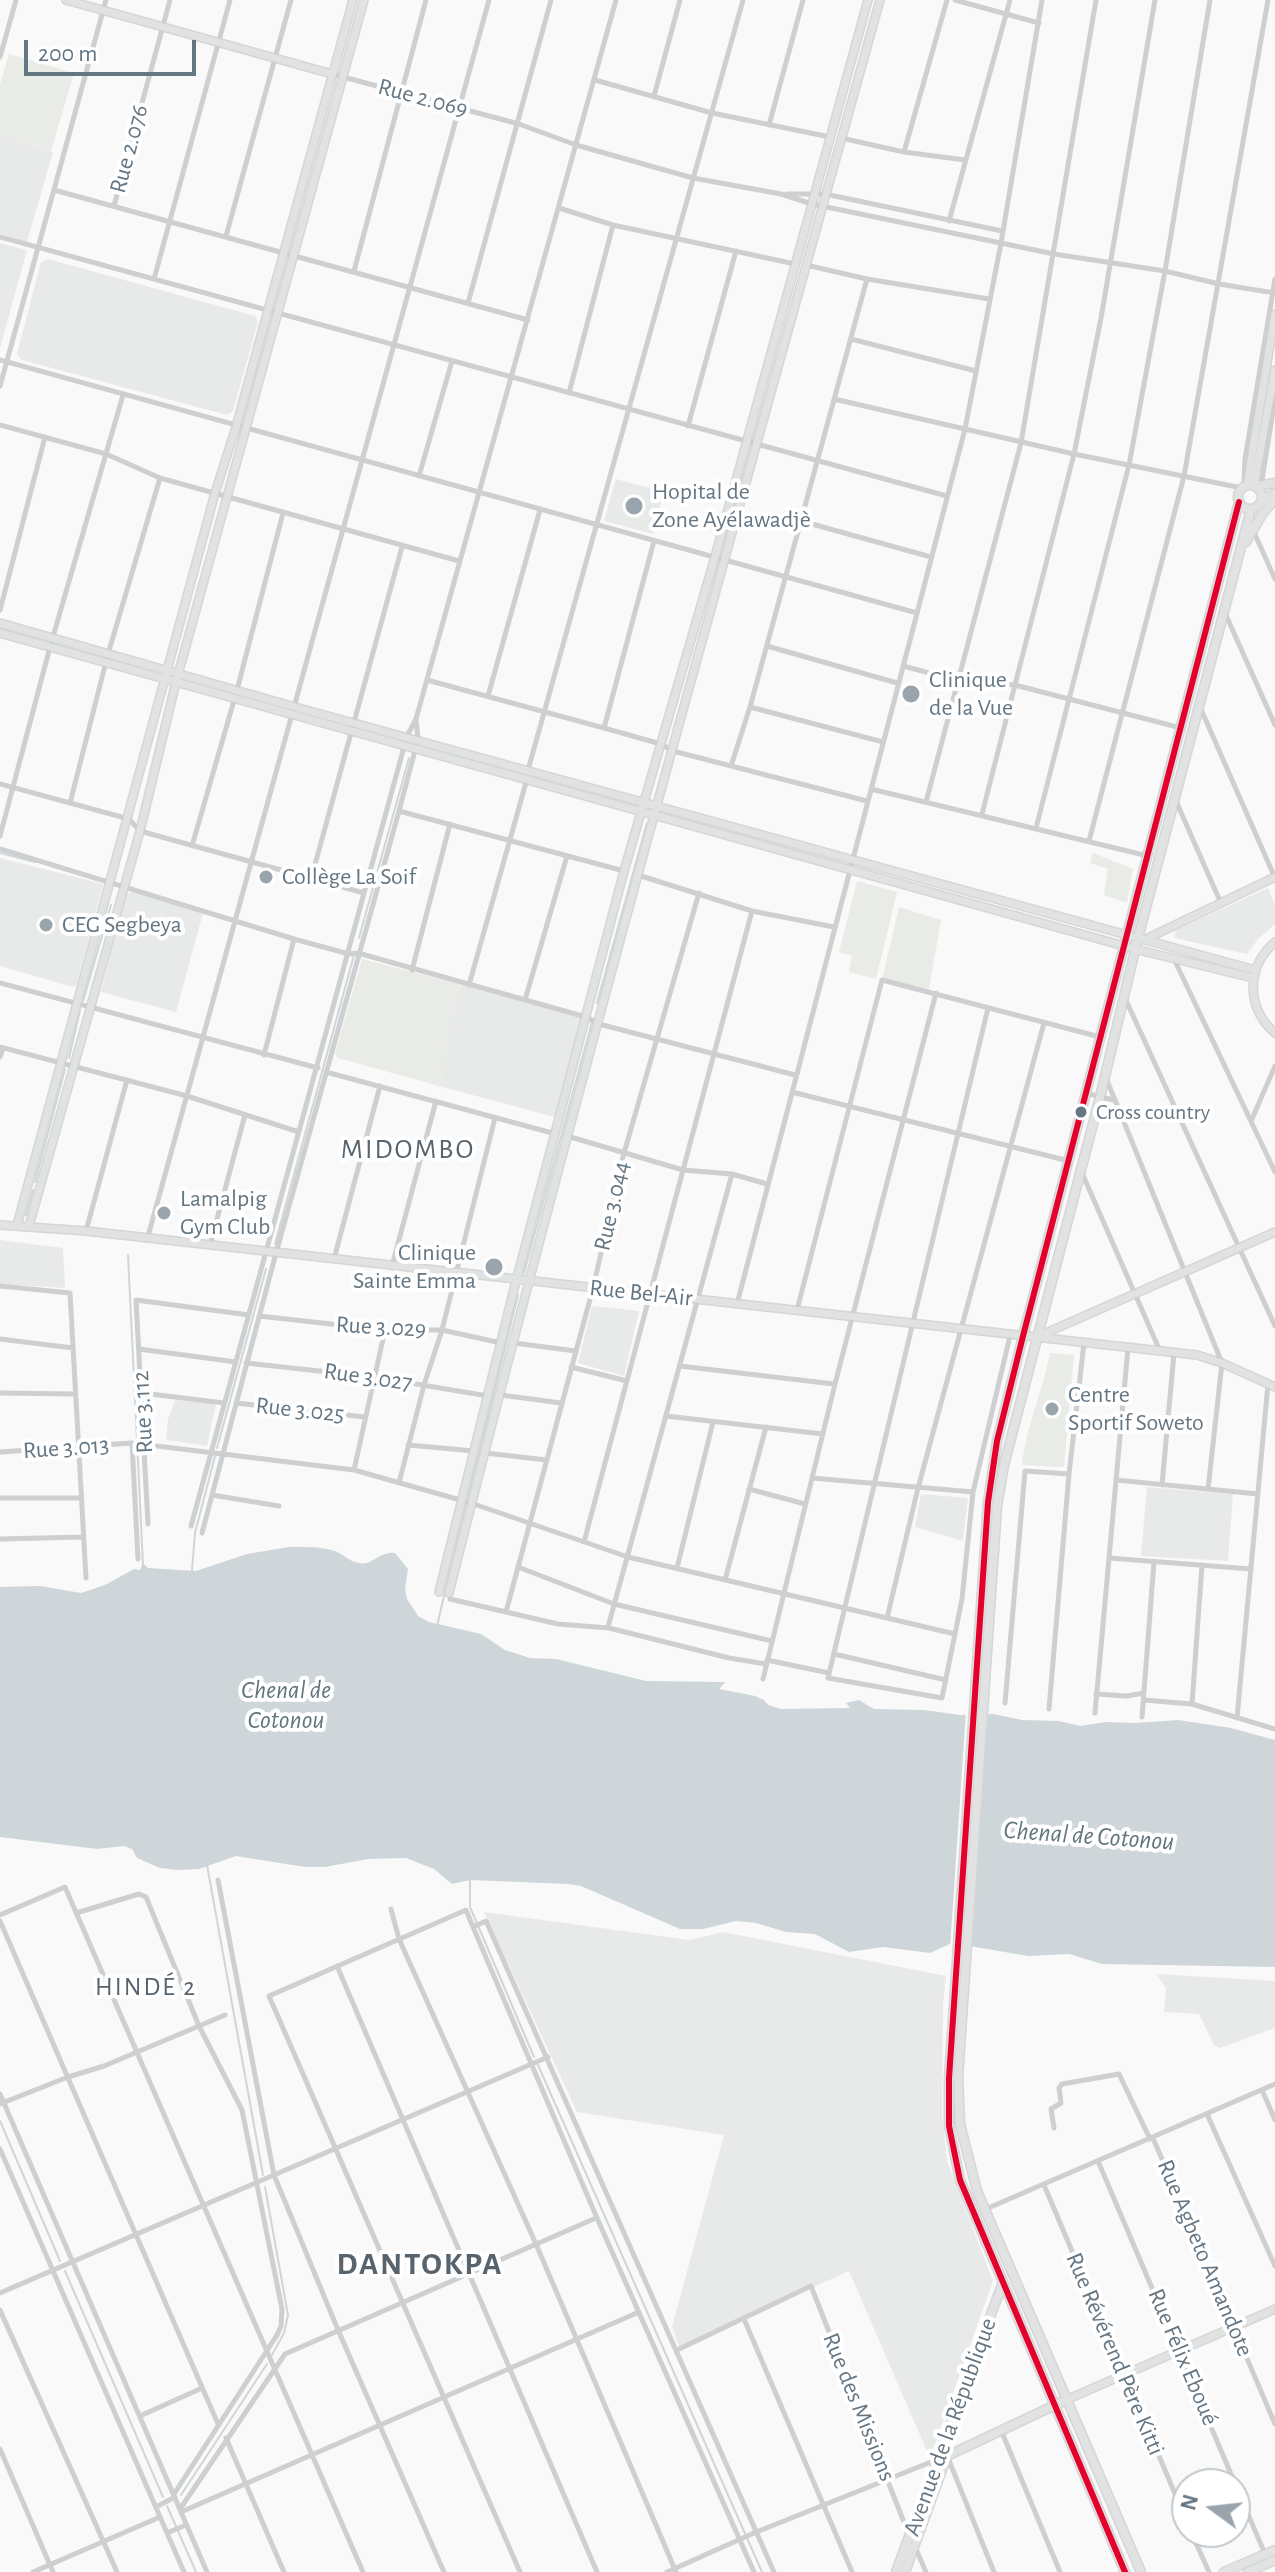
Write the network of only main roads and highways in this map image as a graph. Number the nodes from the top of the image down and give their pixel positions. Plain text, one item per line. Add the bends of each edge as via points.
1 (1275, 483) edge
2 (1251, 486) junction
3 (1275, 493) edge
4 (1275, 499) edge
5 (1262, 500) junction
6 (1239, 502) junction
7 (1251, 509) junction
8 (1236, 565) junction
9 (979, 1698) junction
10 (958, 2002) junction
11 (1003, 2282) junction
12 (1068, 2399) junction
13 (1054, 2405) junction
14 (1275, 2550) edge
15 (1270, 2559) edge
16 (896, 2572) edge
17 (905, 2572) edge
18 (1125, 2572) edge
19 (1141, 2572) edge
20 (1224, 2572) edge
21 (1248, 2572) edge

1 - 2 main road
2 - 5 main road via 1262,491
2 - 6 main road via 1238,494
3 - 5 main road
4 - 8 main road
5 - 7 main road
6 - 7 main road
6 - 9 main road via 1023,1336 990,1485
7 - 8 main road
8 - 9 main road via 1009,1442 997,1506
9 - 10 main road
10 - 11 main road via 948,2107 952,2142 960,2180
10 - 12 main road via 959,2113 970,2168
11 - 13 main road
11 - 16 main road, Avenue de la République
12 - 13 main road
12 - 19 main road
13 - 17 main road, Avenue de la République via 947,2456
13 - 18 main road
14 - 15 main road
15 - 20 main road
15 - 21 main road

